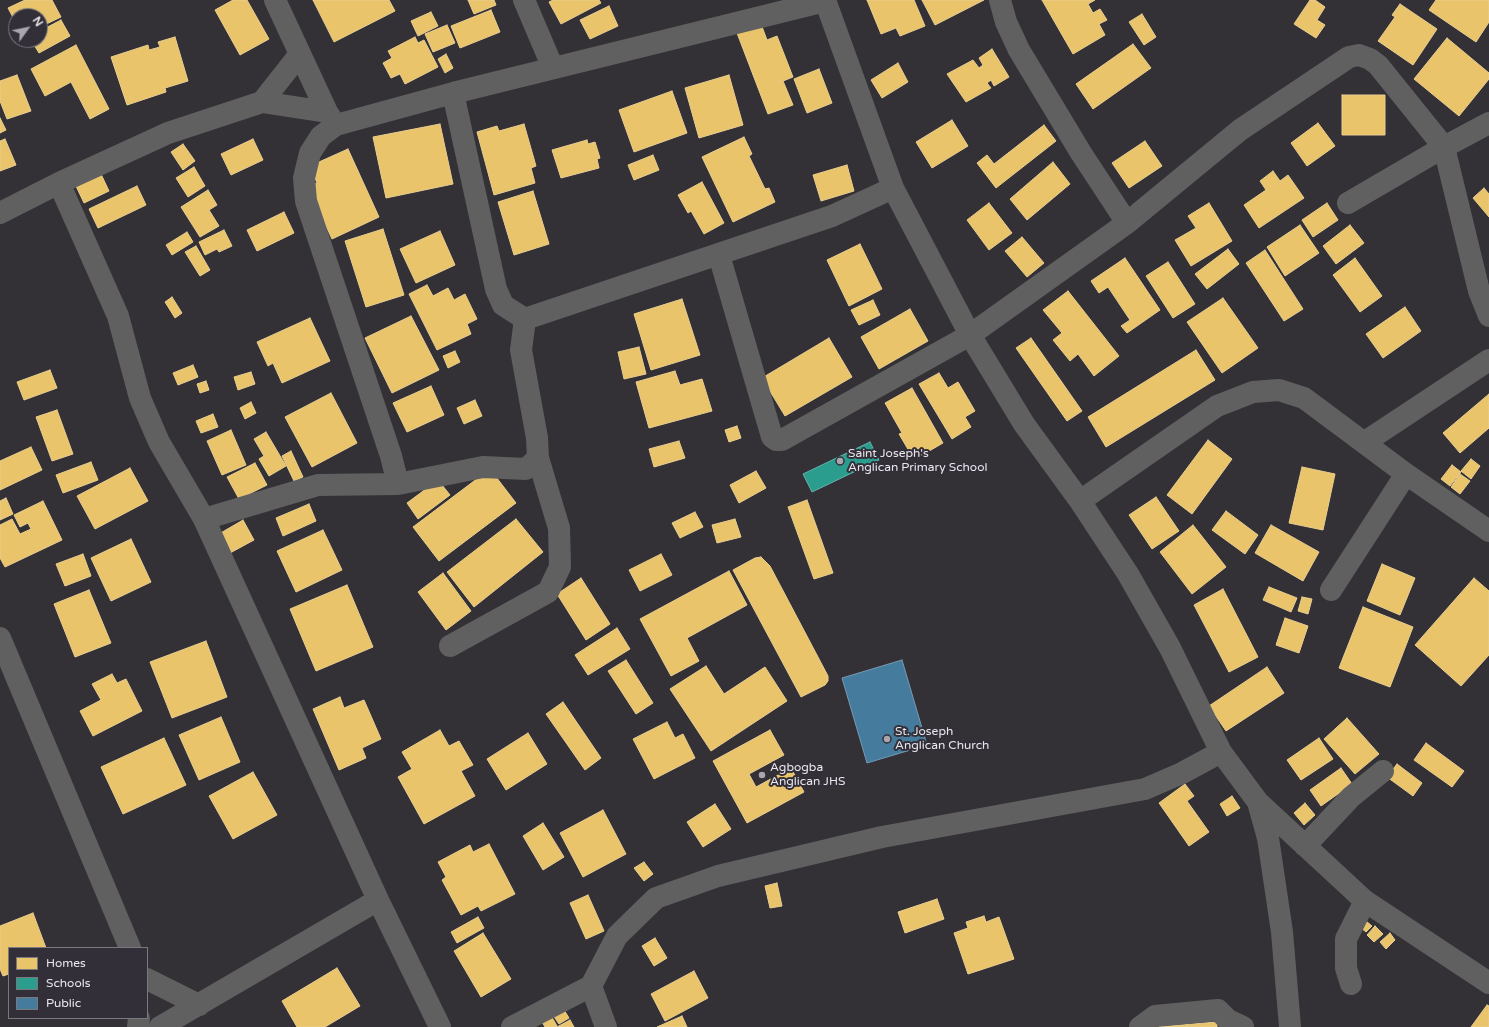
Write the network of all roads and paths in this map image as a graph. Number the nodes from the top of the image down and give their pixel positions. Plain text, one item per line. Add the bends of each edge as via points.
1 (275, 0) edge
2 (524, 0) edge
3 (825, 0) edge
4 (1001, 0) edge
5 (299, 54) junction
6 (554, 68) junction
7 (452, 93) junction
8 (262, 102) junction
9 (331, 118) junction
10 (1489, 123) edge
11 (1444, 147) junction
12 (58, 183) junction
13 (893, 188) junction
14 (1348, 203) dead end
15 (0, 213) edge
16 (1127, 222) junction
17 (719, 255) junction
18 (1489, 316) edge
19 (525, 319) junction
20 (970, 334) junction
21 (1487, 366) edge
22 (1365, 442) junction
23 (538, 458) junction
24 (1406, 474) junction
25 (398, 484) junction
26 (1080, 501) junction
27 (204, 519) junction
28 (1489, 531) edge
29 (1331, 590) dead end
30 (0, 638) edge
31 (450, 646) dead end
32 (1221, 752) junction
33 (1383, 771) dead end
34 (1258, 802) junction
35 (1305, 846) junction
36 (378, 900) junction
37 (1365, 901) junction
38 (130, 947) edge
39 (148, 980) edge
40 (1489, 983) edge
41 (1350, 984) dead end
42 (591, 986) junction
43 (199, 1005) junction
44 (160, 1027) edge
45 (440, 1027) edge
46 (512, 1027) edge
47 (606, 1027) edge
48 (1140, 1027) edge
49 (1244, 1027) edge
50 (1290, 1027) edge

1 - 5 street
2 - 6 street
3 - 6 street
3 - 13 street
4 - 16 street via 1006,22 1018,50
5 - 8 street
5 - 9 street
6 - 7 street
7 - 9 street
7 - 19 street via 496,289 503,305
8 - 9 street
8 - 12 street via 168,133
9 - 25 street via 310,153 304,178 306,201
10 - 11 street
11 - 14 street
11 - 16 street via 1378,65 1365,57 1349,57 1240,130
11 - 18 street via 1479,291
12 - 15 street
12 - 27 street via 118,316 140,398 159,442
13 - 17 street via 832,216
13 - 20 street
16 - 20 street
17 - 19 street
17 - 20 street via 772,437 776,440 782,440
19 - 23 street via 521,350 537,438
20 - 26 street via 1024,424
21 - 22 street
22 - 24 street
22 - 26 street via 1304,398 1279,390 1253,392 1217,406
23 - 25 street via 526,469 483,467
23 - 31 street via 559,528 560,567 548,592
24 - 28 street
24 - 29 street
25 - 27 street via 318,485
26 - 32 street via 1128,574 1170,648
27 - 36 street
30 - 38 street
32 - 34 street
32 - 42 street via 1145,789 882,837 718,876 656,898 617,936
33 - 35 street via 1351,797
34 - 35 street
34 - 50 street via 1268,838 1282,932
35 - 37 street
36 - 43 street
36 - 45 street
37 - 40 street
37 - 41 street via 1346,939 1346,968
39 - 43 street
42 - 46 street
42 - 47 street
43 - 44 street
48 - 49 street via 1155,1016 1218,1010 1228,1020

